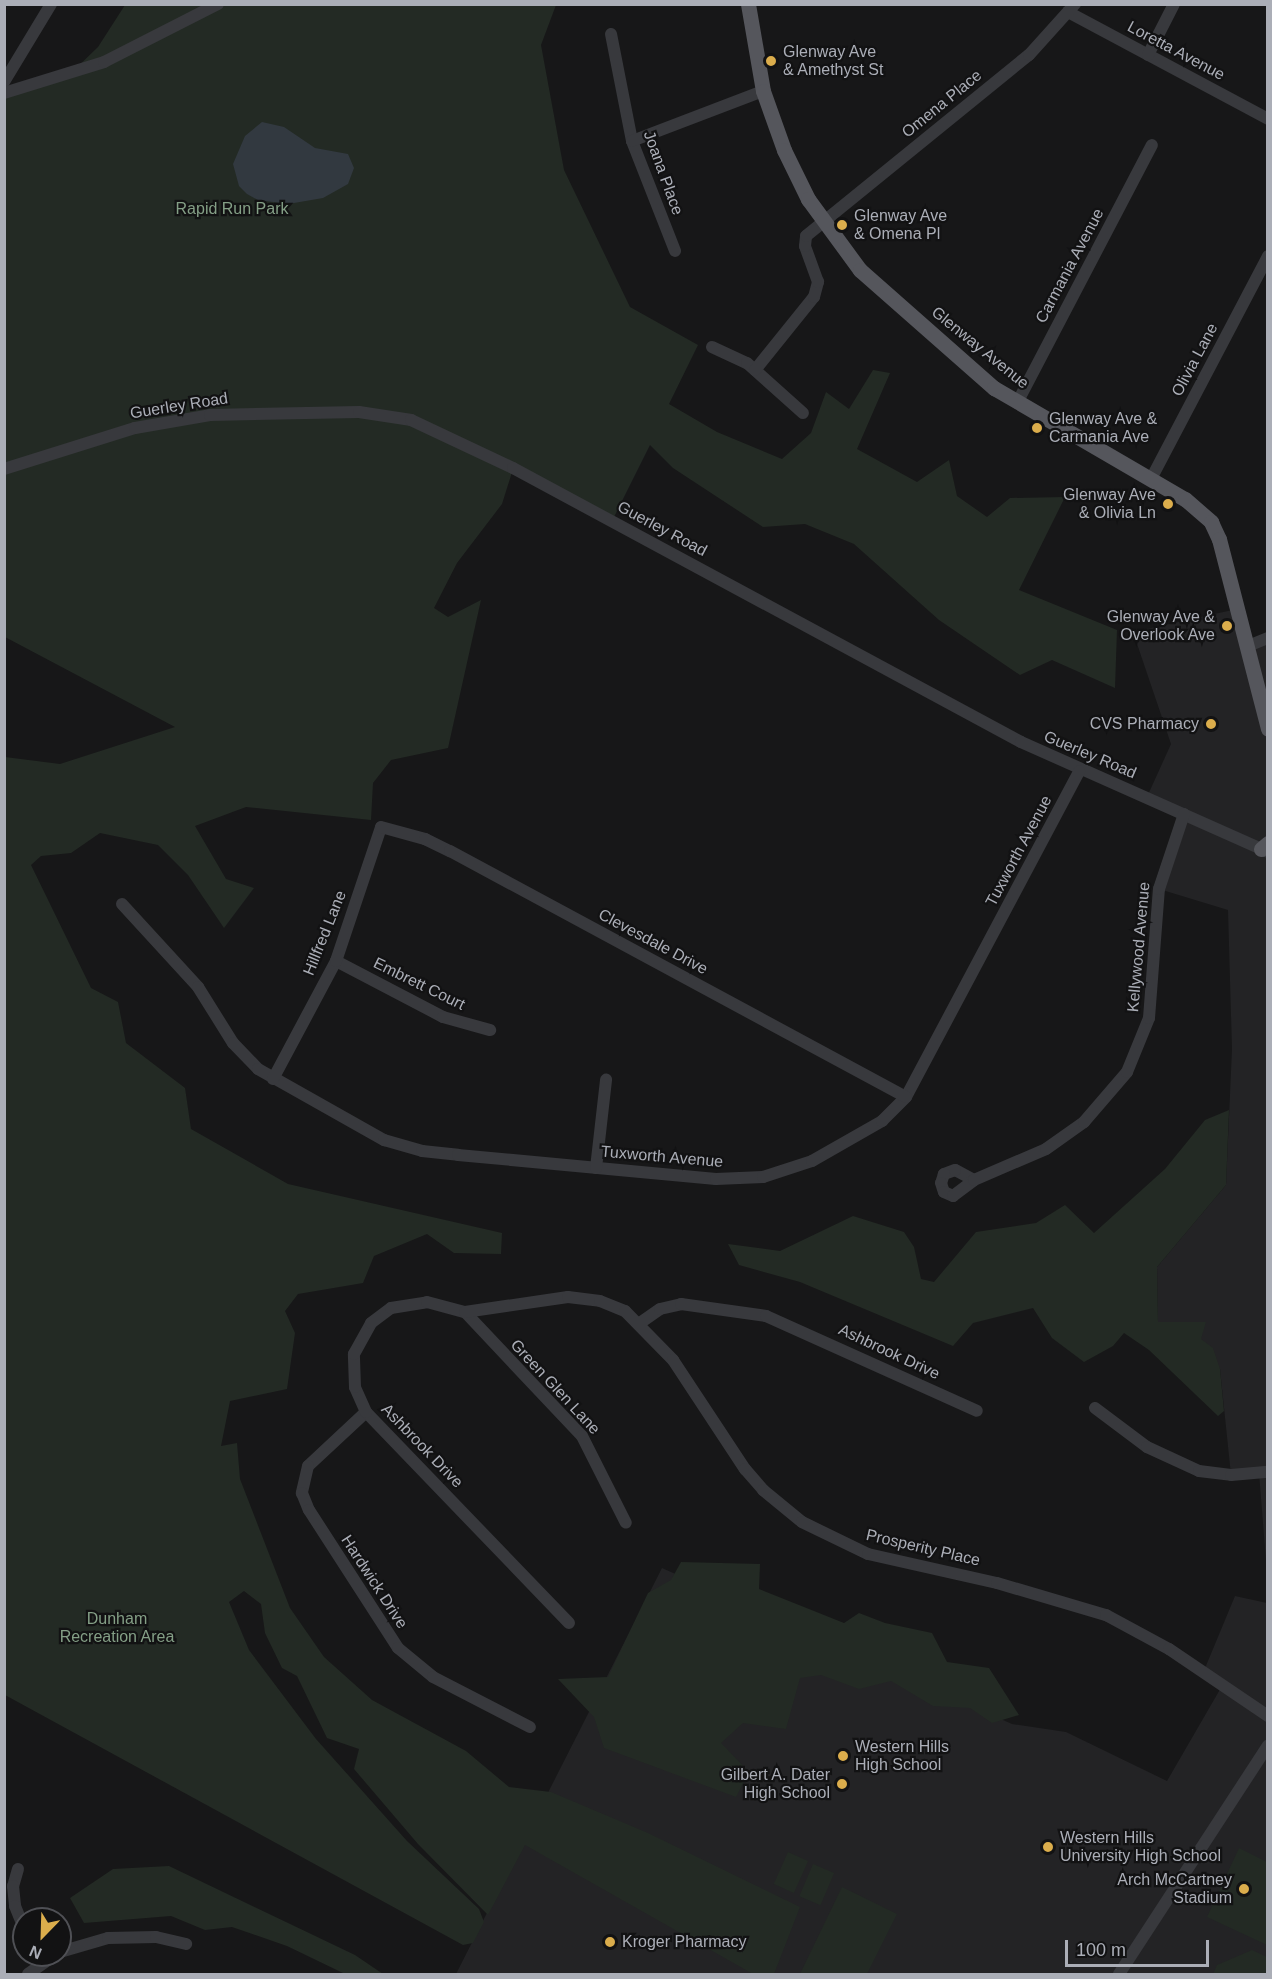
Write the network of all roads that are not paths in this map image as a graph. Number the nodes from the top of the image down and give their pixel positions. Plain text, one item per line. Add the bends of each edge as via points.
1 (51, 4) edge
2 (218, 4) edge
3 (748, 4) edge
4 (1174, 4) edge
5 (1072, 8) edge
6 (611, 34) dead end
7 (1148, 55) junction
8 (4, 82) edge
9 (763, 91) junction
10 (4, 93) edge
11 (1268, 119) edge
12 (632, 141) junction
13 (1152, 145) dead end
14 (823, 221) junction
15 (675, 251) dead end
16 (1268, 256) edge
17 (712, 347) dead end
18 (755, 370) junction
19 (1017, 403) junction
20 (803, 413) dead end
21 (4, 469) edge
22 (1151, 479) junction
23 (1268, 638) edge
24 (1248, 646) junction
25 (1268, 729) edge
26 (1079, 771) junction
27 (1184, 814) junction
28 (381, 827) joint
29 (1265, 848) edge
30 (122, 904) dead end
31 (336, 961) junction
32 (490, 1030) dead end
33 (273, 1079) junction
34 (606, 1080) dead end
35 (906, 1097) junction
36 (596, 1168) junction
37 (974, 1180) dead end
38 (465, 1312) junction
39 (640, 1323) junction
40 (1095, 1408) dead end
41 (977, 1410) dead end
42 (366, 1412) junction
43 (1268, 1472) edge
44 (626, 1523) dead end
45 (569, 1623) dead end
46 (1268, 1716) edge
47 (530, 1727) dead end
48 (1268, 1745) edge
49 (18, 1869) dead end
50 (15, 1907) edge
51 (186, 1944) dead end
52 (72, 1948) edge
53 (1119, 1974) edge

1 - 8 street
2 - 10 street via 104,62
3 - 9 main road, Glenway Avenue
4 - 7 street
5 - 7 street, Loretta Avenue
5 - 14 street, Omena Place via 1029,55
6 - 12 street, Joana Place
7 - 11 street, Loretta Avenue
9 - 12 street
9 - 14 main road, Glenway Avenue via 797,179
12 - 15 street, Joana Place
13 - 19 street, Carmania Avenue
14 - 18 street, Omena Place via 805,241 818,282 814,297
14 - 19 main road, Glenway Avenue via 860,270
16 - 22 street, Olivia Lane
17 - 18 street
18 - 20 street
19 - 22 main road, Glenway Avenue
21 - 26 street, Guerley Road via 135,428 210,415 358,412 411,420 513,468
22 - 24 main road, Glenway Avenue via 1185,499 1210,522 1219,539
23 - 24 street
24 - 25 main road, Glenway Avenue
26 - 27 street, Guerley Road
26 - 35 street, Tuxworth Avenue
27 - 29 street, Guerley Road
27 - 37 street, Kellywood Avenue via 1158,889 1149,1018 1127,1072 1106,1100 1064,1137 1015,1164
28 - 31 street, Hillfred Lane
28 - 35 street, Clevesdale Drive via 425,838
30 - 33 street, Tuxworth Avenue via 198,987 245,1056
31 - 32 street, Embrett Court via 443,1017
31 - 33 street, Hillfred Lane
33 - 36 street, Tuxworth Avenue via 365,1131 402,1146
34 - 36 street
35 - 36 street, Tuxworth Avenue via 882,1121 812,1161 781,1173 716,1179
38 - 39 street, Ashbrook Drive via 588,1298 625,1311
38 - 42 street, Ashbrook Drive via 444,1305 410,1302 391,1308 371,1323 352,1363 354,1387
38 - 44 street, Green Glen Lane via 582,1436
39 - 41 street, Ashbrook Drive via 660,1309 681,1304 766,1316
39 - 46 street, Prosperity Place via 686,1378 745,1469 763,1490 802,1522 868,1554 997,1582 1106,1615 1169,1649
40 - 43 street via 1147,1447 1198,1471 1231,1475
42 - 45 street, Ashbrook Drive
42 - 47 street, Hardwick Drive via 308,1466 302,1493 309,1510 398,1648 434,1677
48 - 53 street
49 - 50 street via 13,1886
51 - 52 street via 156,1936 108,1938

